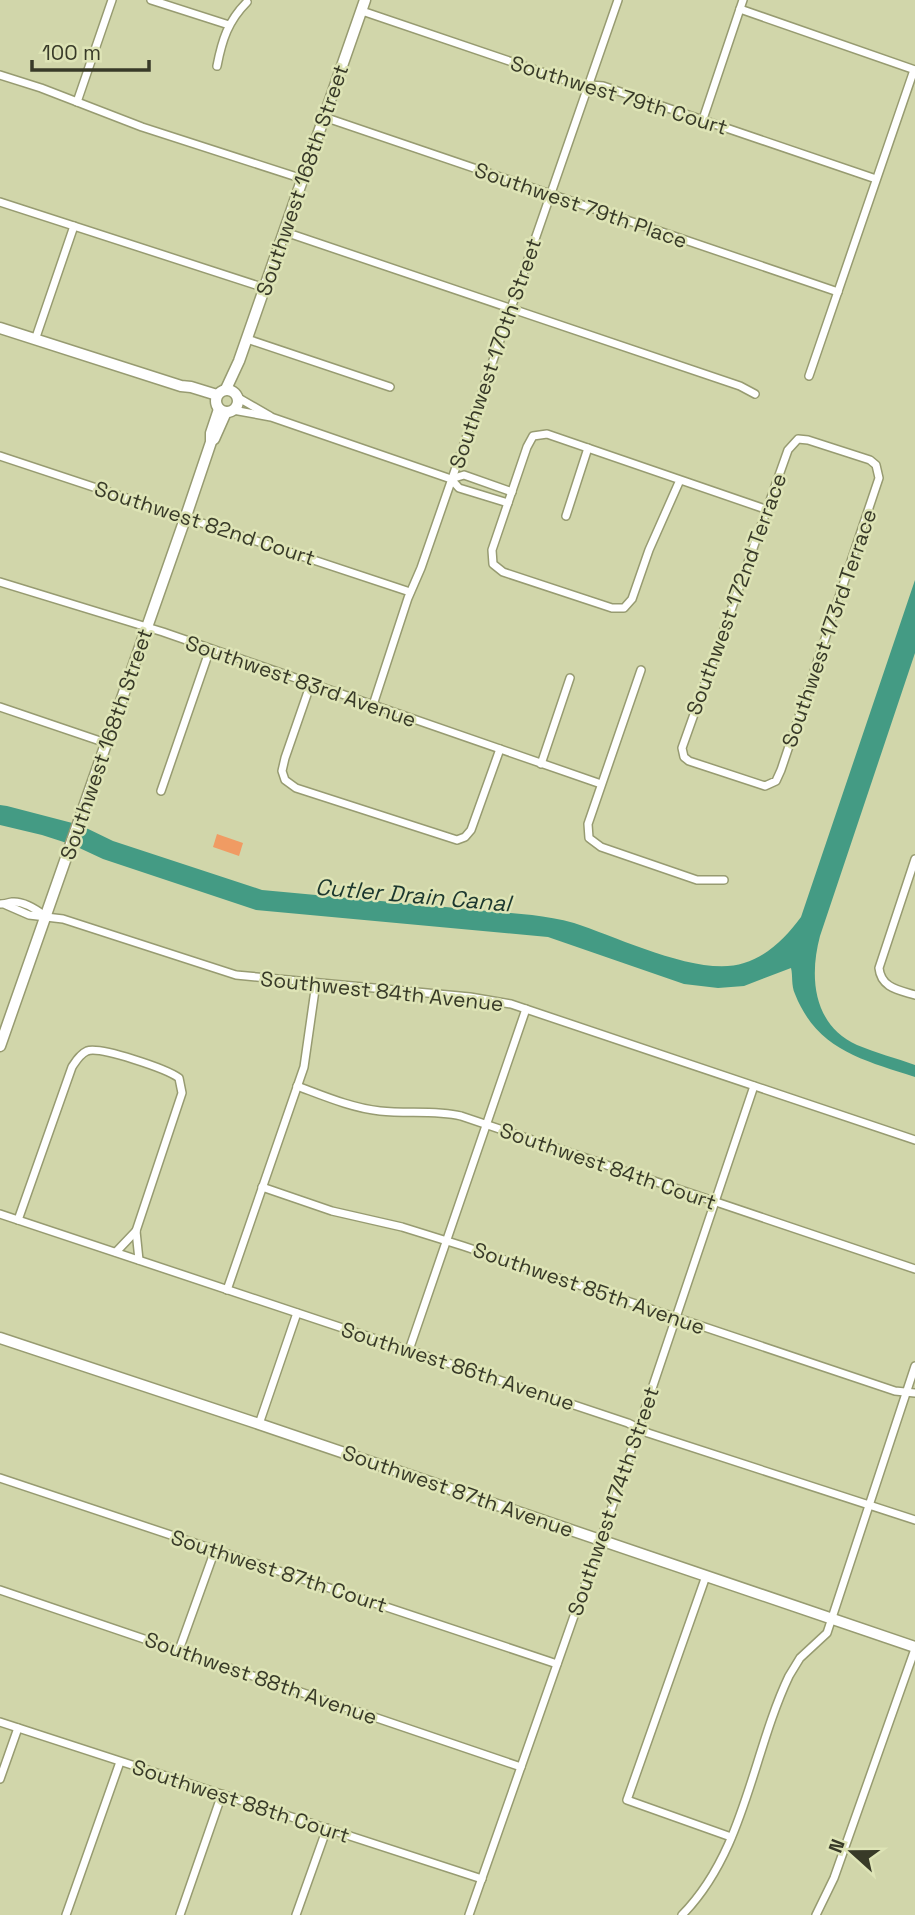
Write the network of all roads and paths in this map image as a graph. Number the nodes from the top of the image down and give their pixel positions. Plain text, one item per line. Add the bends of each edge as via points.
1 (112, 0) edge
2 (151, 0) edge
3 (618, 0) edge
4 (743, 0) edge
5 (247, 2) dead end
6 (364, 5) edge
7 (740, 9) junction
8 (229, 25) junction
9 (217, 66) dead end
10 (915, 70) edge
11 (0, 75) edge
12 (589, 85) junction
13 (77, 102) junction
14 (324, 117) junction
15 (703, 119) junction
16 (303, 179) junction
17 (876, 179) junction
18 (551, 195) junction
19 (0, 202) edge
20 (74, 226) junction
21 (285, 232) junction
22 (265, 288) junction
23 (838, 292) junction
24 (511, 309) junction
25 (0, 328) edge
26 (247, 339) junction
27 (35, 340) junction
28 (809, 376) dead end
29 (390, 387) dead end
30 (755, 394) dead end
31 (226, 400) junction
32 (271, 417) junction
33 (588, 448) junction
34 (0, 456) edge
35 (878, 469) joint
36 (451, 479) junction
37 (680, 480) junction
38 (512, 492) junction
39 (508, 503) junction
40 (768, 510) junction
41 (186, 516) junction
42 (566, 516) dead end
43 (0, 582) edge
44 (410, 592) junction
45 (146, 628) junction
46 (210, 649) junction
47 (641, 670) dead end
48 (570, 678) dead end
49 (311, 683) junction
50 (373, 705) junction
51 (0, 707) edge
52 (106, 743) junction
53 (500, 749) junction
54 (682, 753) joint
55 (541, 764) junction
56 (601, 784) junction
57 (161, 792) dead end
58 (915, 859) edge
59 (724, 880) dead end
60 (906, 884) junction
61 (915, 887) edge
62 (3, 904) edge
63 (45, 917) junction
64 (316, 983) junction
65 (915, 995) edge
66 (526, 1009) junction
67 (0, 1046) edge
68 (297, 1086) junction
69 (754, 1086) junction
70 (486, 1124) junction
71 (915, 1140) edge
72 (262, 1187) junction
73 (715, 1201) junction
74 (0, 1213) edge
75 (18, 1220) junction
76 (136, 1231) junction
77 (445, 1241) junction
78 (116, 1252) junction
79 (139, 1260) junction
80 (915, 1269) edge
81 (227, 1290) junction
82 (296, 1312) junction
83 (676, 1317) junction
84 (0, 1338) edge
85 (408, 1350) junction
86 (915, 1366) edge
87 (906, 1392) junction
88 (915, 1393) edge
89 (259, 1424) junction
90 (638, 1429) junction
91 (0, 1478) edge
92 (869, 1505) junction
93 (915, 1520) edge
94 (600, 1540) junction
95 (215, 1550) junction
96 (706, 1576) junction
97 (0, 1590) edge
98 (832, 1619) junction
99 (915, 1648) edge
100 (179, 1650) junction
101 (557, 1664) junction
102 (0, 1721) edge
103 (18, 1728) junction
104 (120, 1762) junction
105 (521, 1767) junction
106 (0, 1779) edge
107 (222, 1794) junction
108 (327, 1828) junction
109 (731, 1837) junction
110 (482, 1879) junction
111 (66, 1915) edge
112 (180, 1915) edge
113 (296, 1915) edge
114 (469, 1915) edge
115 (682, 1915) edge
116 (816, 1915) edge

1 - 13 street
2 - 8 street
3 - 12 street, Southwest 170th Street
4 - 7 street
5 - 8 street
6 - 12 street, Southwest 79th Court
6 - 14 street, Southwest 168th Street
7 - 10 street
7 - 15 street
8 - 9 street
10 - 17 street
11 - 13 street
12 - 15 street, Southwest 79th Court
12 - 18 street, Southwest 170th Street
13 - 16 street
14 - 16 street, Southwest 168th Street
14 - 18 street, Southwest 79th Place
15 - 17 street, Southwest 79th Court
16 - 21 street, Southwest 168th Street
17 - 23 street
18 - 23 street, Southwest 79th Place
18 - 24 street, Southwest 170th Street
19 - 20 street
20 - 22 street
20 - 27 street
21 - 22 street, Southwest 168th Street
21 - 24 street
22 - 26 street, Southwest 168th Street
23 - 28 street
24 - 30 street
24 - 36 street, Southwest 170th Street
25 - 27 street
26 - 29 street
26 - 31 street, Southwest 168th Street
27 - 31 street
31 - 32 street
31 - 32 street
31 - 41 street, Southwest 168th Street
32 - 36 street
33 - 37 street
33 - 38 street via 537,434 530,440
33 - 42 street
34 - 41 street, Southwest 82nd Court
35 - 40 street, Southwest 172nd Terrace via 870,460 798,439 788,450
35 - 54 street, Southwest 173rd Terrace via 878,482 814,673 772,784 754,785 689,761
36 - 38 street via 464,475
36 - 39 street via 460,488
36 - 44 street, Southwest 170th Street
37 - 39 street via 632,599 624,608 503,572 493,564 492,550
37 - 40 street
38 - 39 street
40 - 54 street, Southwest 172nd Terrace via 685,733
41 - 44 street, Southwest 82nd Court
41 - 45 street, Southwest 168th Street
43 - 45 street, Southwest 83rd Avenue
44 - 50 street, Southwest 170th Street
45 - 46 street, Southwest 83rd Avenue
45 - 52 street, Southwest 168th Street
46 - 49 street, Southwest 83rd Avenue
46 - 57 street
47 - 56 street
48 - 55 street
49 - 50 street, Southwest 83rd Avenue
49 - 53 street via 285,758 283,775 296,788 446,839 461,840 473,825
50 - 53 street, Southwest 83rd Avenue
51 - 52 street
52 - 63 street, Southwest 168th Street
53 - 55 street, Southwest 83rd Avenue
55 - 56 street, Southwest 83rd Avenue
56 - 59 street via 588,824 589,838 601,847 698,880
58 - 60 street
60 - 61 street
60 - 65 street via 880,963 880,977 888,986
62 - 63 street
63 - 64 street, Southwest 84th Avenue via 226,973
63 - 67 street, Southwest 168th Street
64 - 66 street, Southwest 84th Avenue via 470,997
64 - 68 street via 307,1054
66 - 69 street, Southwest 84th Avenue
66 - 70 street
68 - 70 street, Southwest 84th Court via 365,1109 445,1113
68 - 72 street
69 - 71 street, Southwest 84th Avenue
69 - 73 street, Southwest 174th Street
70 - 73 street, Southwest 84th Court
70 - 77 street
72 - 77 street, Southwest 85th Avenue
72 - 81 street
73 - 80 street, Southwest 84th Court
73 - 83 street, Southwest 174th Street
74 - 75 street, Southwest 86th Avenue
75 - 76 street via 72,1068 87,1051 102,1050 174,1074 181,1082 177,1114
75 - 78 street, Southwest 86th Avenue
76 - 78 street
76 - 79 street
77 - 83 street, Southwest 85th Avenue
77 - 85 street
78 - 79 street, Southwest 86th Avenue
79 - 81 street, Southwest 86th Avenue
81 - 82 street, Southwest 86th Avenue
82 - 85 street, Southwest 86th Avenue
82 - 89 street
83 - 87 street, Southwest 85th Avenue
83 - 90 street, Southwest 174th Street
84 - 89 street, Southwest 87th Avenue
85 - 90 street, Southwest 86th Avenue
86 - 87 street
87 - 88 street, Southwest 85th Avenue
87 - 92 street
89 - 94 street, Southwest 87th Avenue
90 - 92 street, Southwest 86th Avenue
90 - 94 street, Southwest 174th Street
91 - 95 street, Southwest 87th Court
92 - 93 street, Southwest 86th Avenue
92 - 98 street
94 - 96 street, Southwest 87th Avenue
94 - 101 street, Southwest 174th Street
95 - 100 street
95 - 101 street, Southwest 87th Court
96 - 98 street, Southwest 87th Avenue
96 - 109 street via 627,1800
97 - 100 street, Southwest 88th Avenue
98 - 99 street, Southwest 87th Avenue
98 - 109 street via 827,1633 800,1658 785,1684
99 - 116 street via 834,1878
100 - 105 street, Southwest 88th Avenue
101 - 105 street, Southwest 174th Street
102 - 103 street, Southwest 88th Court
103 - 104 street, Southwest 88th Court
103 - 106 street
104 - 107 street, Southwest 88th Court
104 - 111 street
105 - 110 street, Southwest 174th Street
107 - 108 street, Southwest 88th Court
107 - 112 street
108 - 110 street, Southwest 88th Court
108 - 113 street
109 - 115 street via 714,1876
110 - 114 street, Southwest 174th Street

